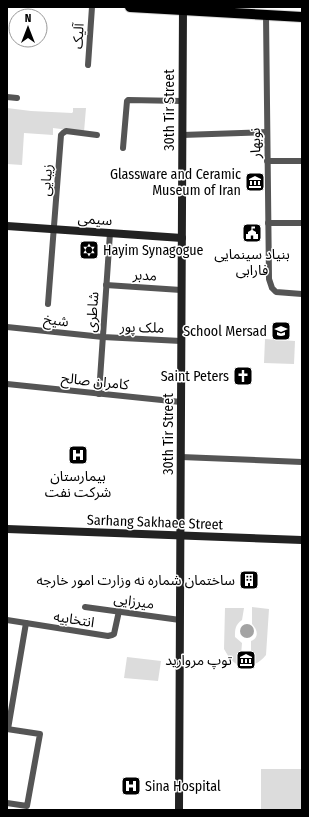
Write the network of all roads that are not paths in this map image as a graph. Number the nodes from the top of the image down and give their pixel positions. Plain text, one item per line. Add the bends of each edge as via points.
1 (92, 7) edge
2 (130, 7) edge
3 (183, 8) edge
4 (266, 15) junction
5 (302, 17) edge
6 (88, 65) dead end
7 (7, 97) edge
8 (17, 98) dead end
9 (182, 101) junction
10 (267, 132) junction
11 (98, 135) dead end
12 (182, 135) junction
13 (124, 148) dead end
14 (268, 161) junction
15 (302, 161) edge
16 (268, 223) junction
17 (302, 223) edge
18 (7, 226) edge
19 (54, 229) junction
20 (110, 233) junction
21 (182, 238) junction
22 (106, 285) junction
23 (181, 290) junction
24 (302, 294) edge
25 (48, 304) dead end
26 (7, 327) edge
27 (103, 337) junction
28 (181, 340) junction
29 (7, 384) edge
30 (99, 394) junction
31 (181, 402) junction
32 (181, 458) junction
33 (302, 462) edge
34 (7, 529) edge
35 (180, 536) junction
36 (302, 540) edge
37 (85, 607) dead end
38 (119, 611) junction
39 (7, 620) edge
40 (180, 620) junction
41 (26, 623) junction
42 (8, 729) edge
43 (7, 803) edge
44 (179, 810) edge

1 - 6 street, آلیک
2 - 3 main road
3 - 4 main road
3 - 9 street, 30th Tir Street
4 - 5 main road
4 - 10 street, نوبهار
7 - 8 street
9 - 12 street, 30th Tir Street
9 - 13 street via 128,100
10 - 12 street
10 - 14 street, نوبهار
11 - 19 street, زیبایی via 66,131 61,135
12 - 21 street, 30th Tir Street
14 - 15 street
14 - 16 street, نوبهار
16 - 17 street
16 - 24 street, نوبهار via 269,279 272,288 276,292
18 - 19 street, سیمی
19 - 20 street, سیمی
19 - 25 street, زیبایی
20 - 21 street, سیمی
20 - 22 street, شاطری
21 - 23 street, 30th Tir Street
22 - 23 street, مدبر
22 - 27 street, شاطری
23 - 28 street, 30th Tir Street
26 - 27 street, شیخ
27 - 28 street, ملک پور
27 - 30 street, شاطری
28 - 31 street, 30th Tir Street
29 - 30 street, کامران صالح
30 - 31 street, کامران صالح
31 - 32 street, 30th Tir Street
32 - 33 street
32 - 35 street, 30th Tir Street
34 - 35 street, Sarhang Sakhaee Street
35 - 36 street, Sarhang Sakhaee Street
35 - 40 street, 30th Tir Street
37 - 38 street, میرزایی
38 - 40 street, میرزایی
38 - 41 street, انتخابیه via 114,634 108,636
39 - 41 street, انتخابیه
40 - 44 street, 30th Tir Street
41 - 42 street
42 - 43 street via 40,734 27,806

